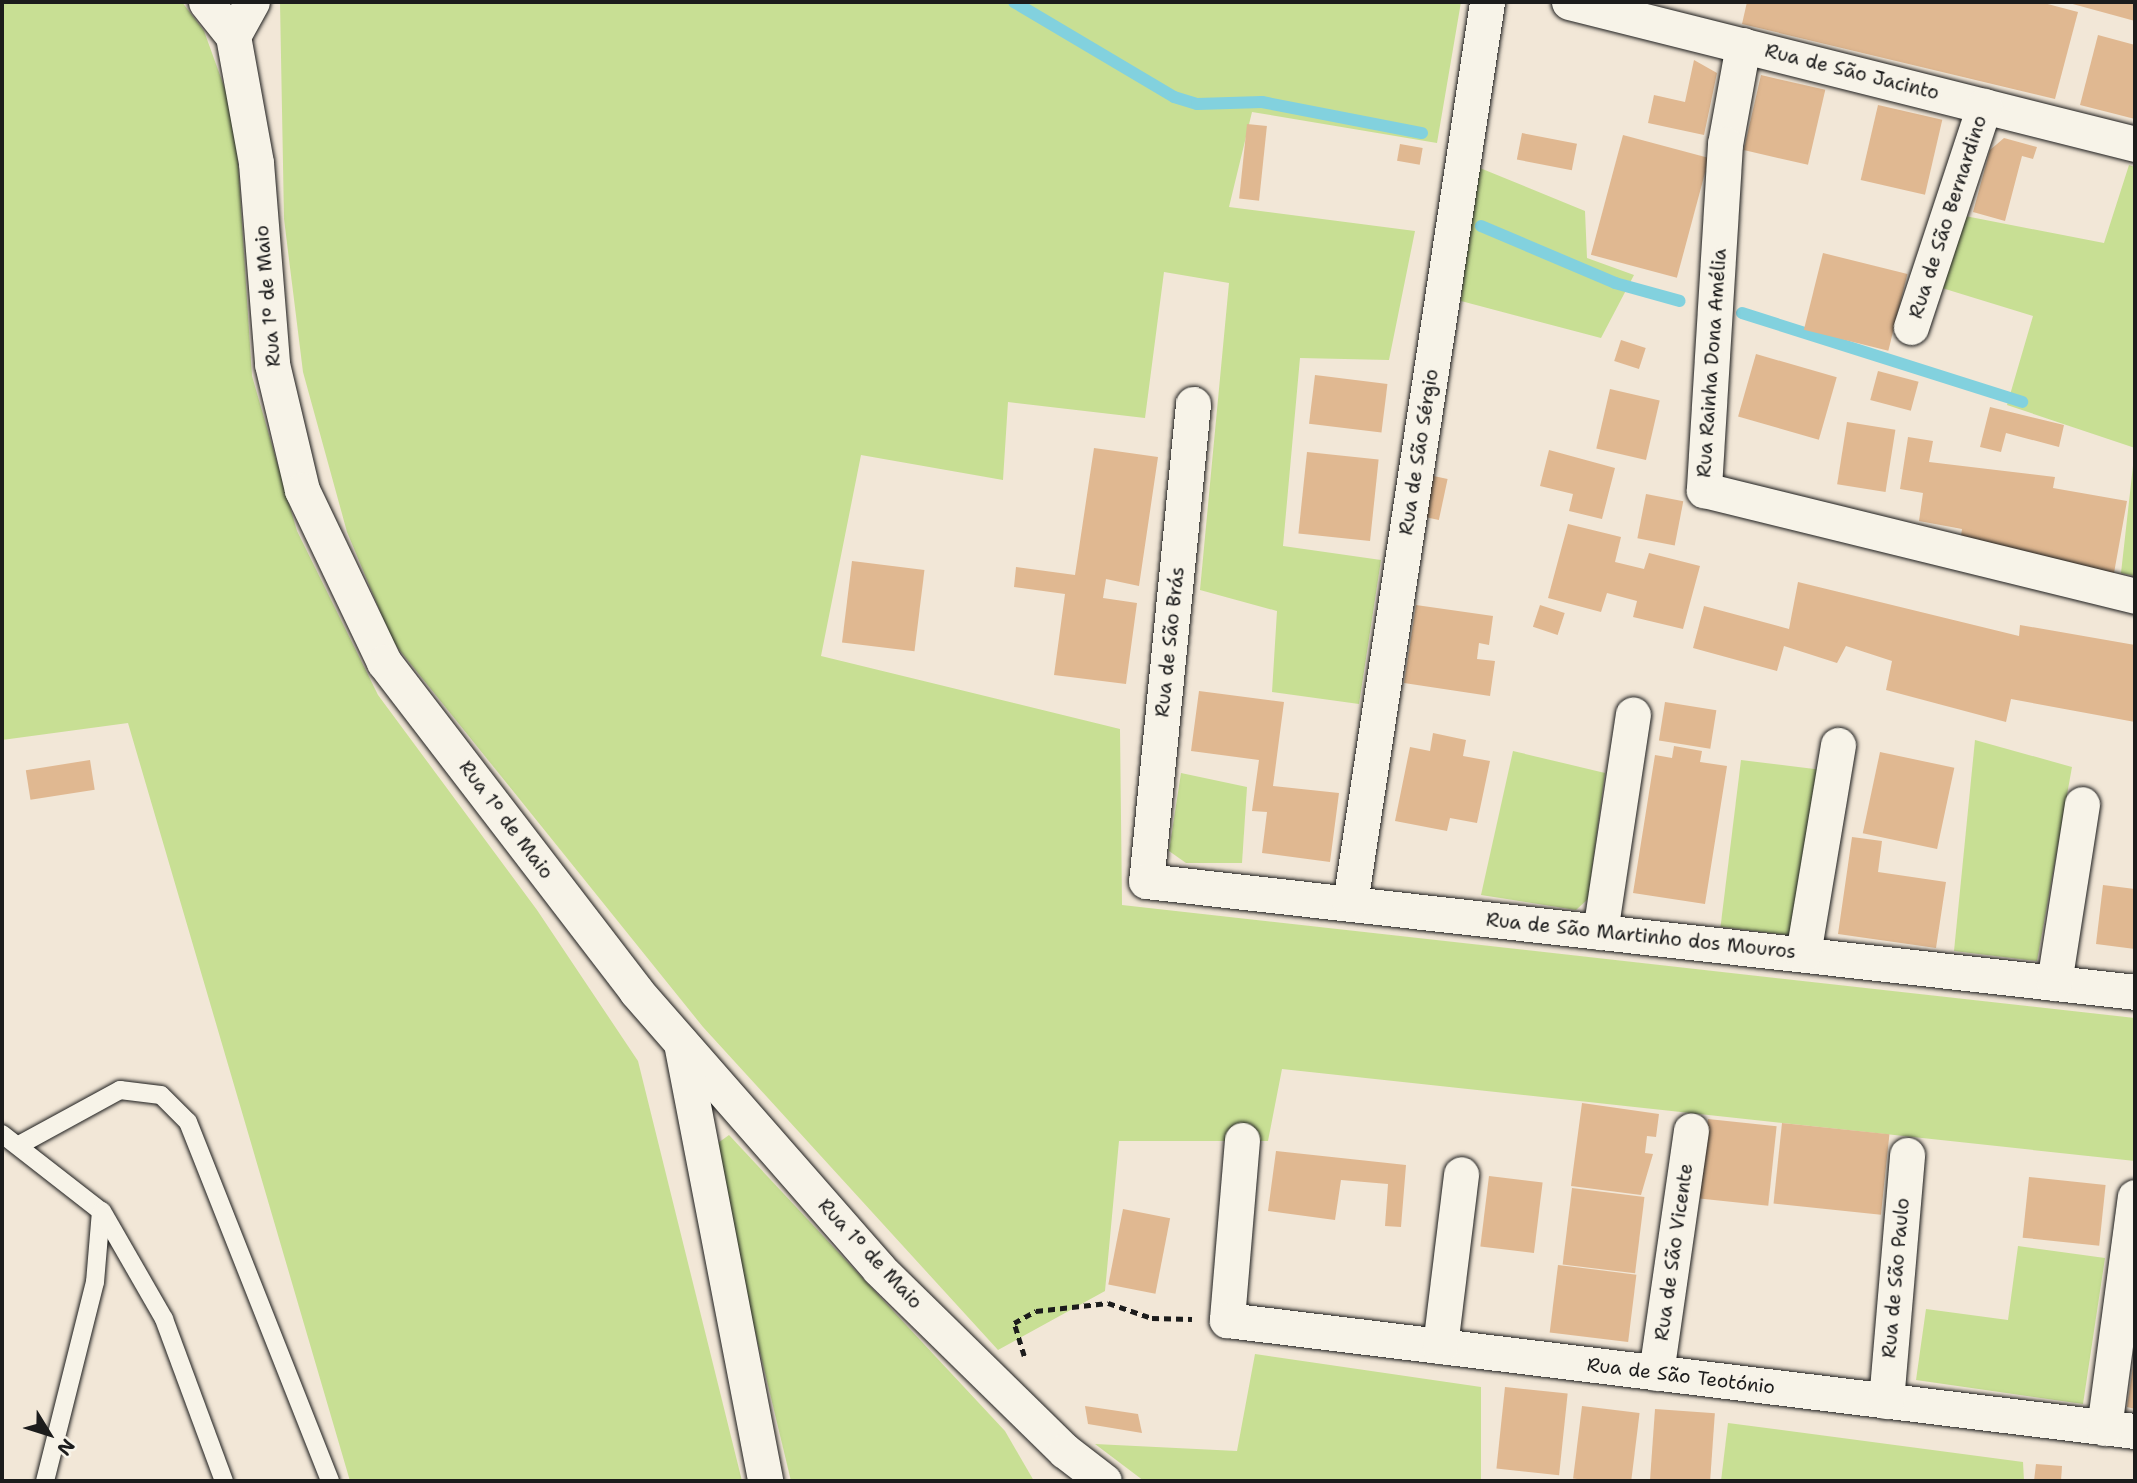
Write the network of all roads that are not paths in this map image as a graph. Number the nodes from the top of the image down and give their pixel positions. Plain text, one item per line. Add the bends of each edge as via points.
1 (206, 2) edge
2 (252, 2) edge
3 (1487, 2) edge
4 (1569, 2) edge
5 (233, 36) junction
6 (1743, 45) junction
7 (1984, 106) junction
8 (2135, 144) edge
9 (1911, 327) dead end
10 (1193, 404) dead end
11 (2135, 596) edge
12 (1633, 715) dead end
13 (1838, 745) dead end
14 (2082, 804) dead end
15 (1146, 881) joint
16 (1350, 903) junction
17 (1600, 932) junction
18 (1803, 954) junction
19 (2054, 983) junction
20 (2135, 992) edge
21 (681, 1043) junction
22 (1691, 1131) dead end
23 (2, 1134) edge
24 (1242, 1140) dead end
25 (21, 1144) junction
26 (1907, 1155) dead end
27 (1461, 1174) dead end
28 (2135, 1197) edge
29 (101, 1211) junction
30 (1440, 1346) junction
31 (1657, 1373) junction
32 (1886, 1401) junction
33 (2119, 1429) edge
34 (1064, 1466) edge
35 (45, 1481) edge
36 (224, 1481) edge
37 (330, 1481) edge
38 (765, 1481) edge
39 (1104, 1481) edge

1 - 5 street, Rua 1º de Maio
2 - 5 street
3 - 16 street, Rua de São Sérgio
4 - 6 street, Rua de São Jacinto
5 - 21 street, Rua 1º de Maio via 256,163 272,364 302,490 384,662
6 - 7 street, Rua de São Jacinto
6 - 11 street, Rua Rainha Dona Amélia via 1725,144 1704,490
7 - 8 street, Rua de São Jacinto
7 - 9 street, Rua de São Bernardino
10 - 15 street, Rua de São Brás
12 - 17 street
13 - 18 street
14 - 19 street
15 - 16 street, Rua de São Martinho dos Mouros
16 - 17 street, Rua de São Martinho dos Mouros
17 - 18 street, Rua de São Martinho dos Mouros
18 - 19 street, Rua de São Martinho dos Mouros
19 - 20 street, Rua de São Martinho dos Mouros
21 - 34 street, Rua 1º de Maio via 879,1269 1017,1404
21 - 38 street
22 - 31 street, Rua de São Vicente
23 - 25 lane
24 - 30 street, Rua de São Teotónio via 1227,1320
25 - 29 lane
25 - 37 lane via 120,1090 161,1095 188,1122
26 - 32 street, Rua de São Paulo
27 - 30 street
28 - 33 street
29 - 35 lane via 95,1282
29 - 36 lane via 164,1319
30 - 31 street, Rua de São Teotónio
31 - 32 street, Rua de São Teotónio
32 - 33 street, Rua de São Teotónio
34 - 39 street, Rua 1º de Maio

